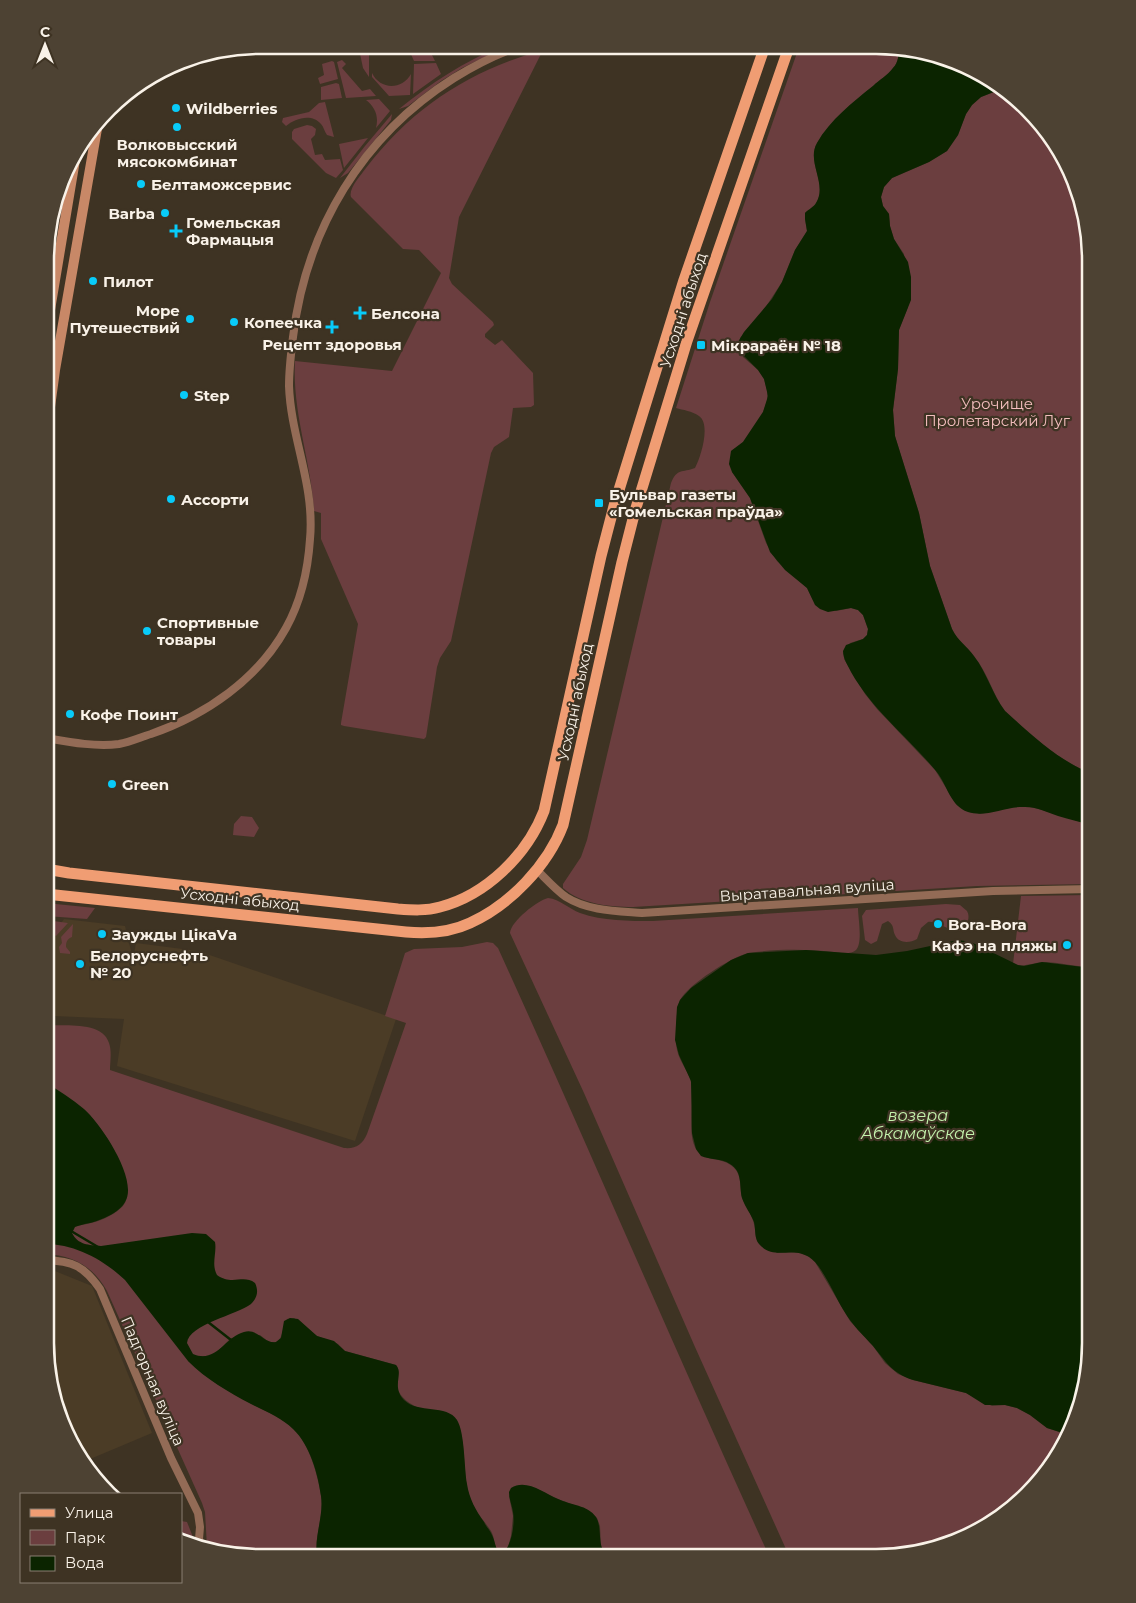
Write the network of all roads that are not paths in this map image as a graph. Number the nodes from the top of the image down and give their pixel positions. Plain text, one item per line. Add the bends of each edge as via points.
1 (502, 54) edge
2 (762, 54) edge
3 (786, 54) edge
4 (96, 134) edge
5 (73, 173) edge
6 (54, 286) edge
7 (54, 377) edge
8 (54, 739) edge
9 (54, 870) edge
10 (538, 871) junction
11 (134, 880) junction
12 (1082, 889) edge
13 (54, 895) edge
14 (132, 902) junction
15 (54, 1261) edge
16 (201, 1540) edge

1 - 8 street via 470,68 401,117 349,179 321,231 298,308 290,377 293,411 311,503 309,551 298,600 287,628 264,660 234,689 218,702 176,725 120,743 92,744
2 - 11 main road, Усходні абыход via 641,416 601,556 544,812 531,840 508,866 475,892 439,908 420,910
3 - 10 main road, Усходні абыход via 687,341 622,562 563,825 557,842
4 - 7 main road
5 - 6 main road
9 - 11 main road, Усходні абыход
10 - 12 street, Выратавальная вуліца via 567,897 583,904 642,913
10 - 14 main road, Усходні абыход via 489,912 470,923 430,933
11 - 14 main road
13 - 14 main road, Усходні абыход
15 - 16 street, Падгорная вуліца via 76,1266 90,1274 100,1289 171,1458 198,1513

